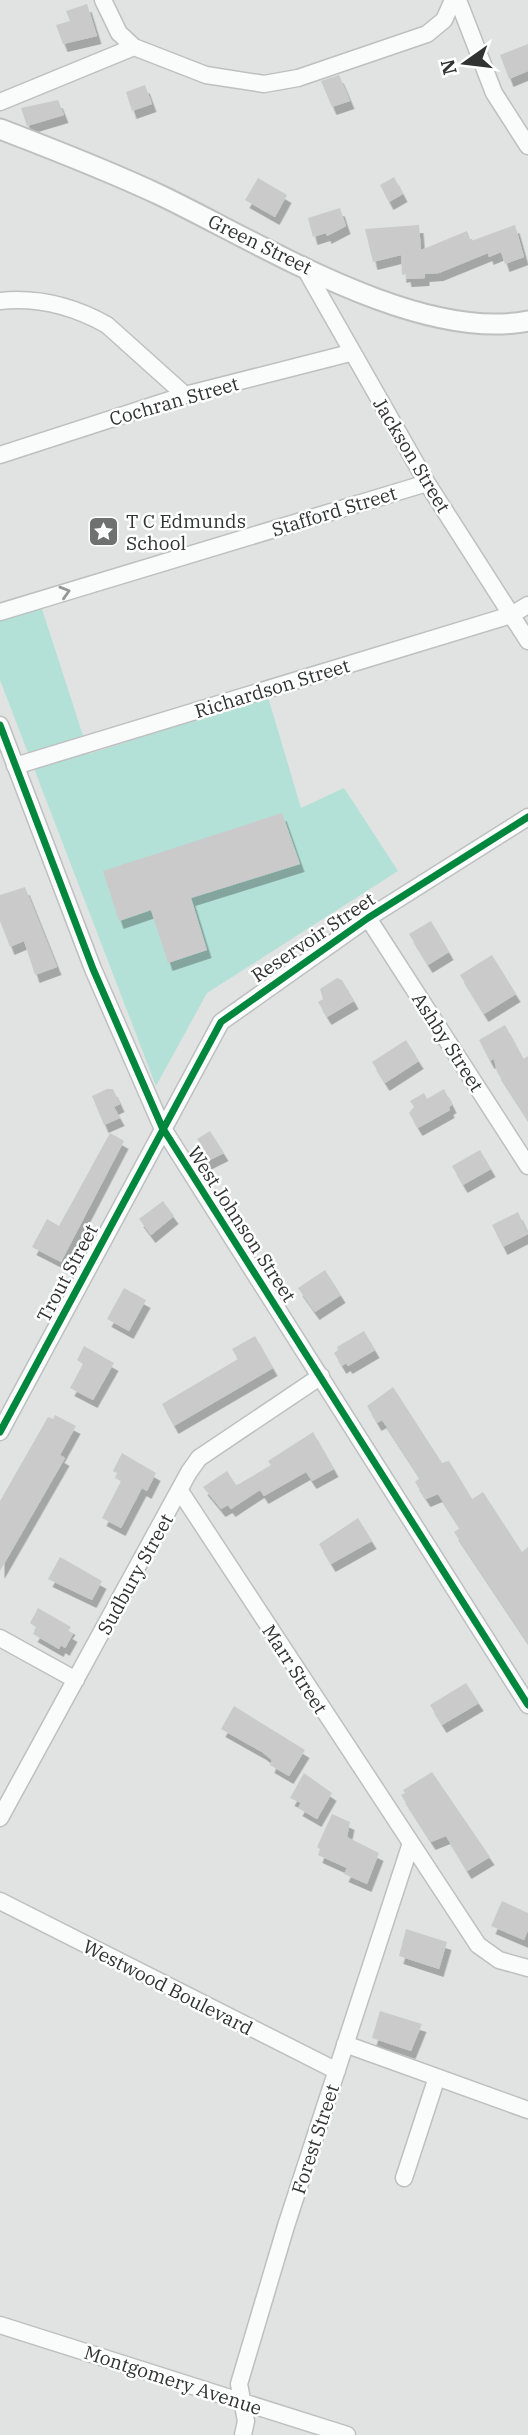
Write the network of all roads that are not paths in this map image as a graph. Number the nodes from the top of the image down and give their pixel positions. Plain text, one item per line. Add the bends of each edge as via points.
1 (103, 0) edge
2 (455, 0) edge
3 (134, 47) junction
4 (0, 102) edge
5 (0, 129) edge
6 (528, 146) edge
7 (303, 265) junction
8 (0, 302) edge
9 (528, 321) edge
10 (351, 353) junction
11 (185, 395) junction
12 (0, 455) edge
13 (427, 483) junction
14 (528, 605) edge
15 (0, 612) edge
16 (511, 615) junction
17 (528, 641) edge
18 (0, 725) edge
19 (15, 766) junction
20 (528, 817) edge
21 (368, 918) junction
22 (162, 1127) junction
23 (528, 1166) edge
24 (321, 1376) junction
25 (0, 1432) edge
26 (180, 1491) junction
27 (0, 1638) edge
28 (76, 1680) junction
29 (528, 1705) edge
30 (0, 1818) edge
31 (410, 1846) junction
32 (0, 1901) edge
33 (528, 1968) edge
34 (345, 2044) junction
35 (337, 2071) junction
36 (437, 2077) junction
37 (528, 2110) edge
38 (404, 2178) dead end
39 (0, 2325) edge
40 (242, 2402) junction
41 (243, 2435) edge
42 (347, 2435) edge

1 - 3 street via 119,33
2 - 3 street via 444,20 427,34 277,83 215,77
2 - 6 street via 495,93
3 - 4 street
5 - 7 street, Green Street via 128,180
7 - 9 street, Green Street via 427,315 486,324
7 - 10 street, Jackson Street
8 - 11 street via 41,301 93,317
10 - 11 street, Cochran Street
10 - 13 street, Jackson Street
11 - 12 street, Cochran Street
15 -> 13 street, Stafford Street
13 - 16 street, Jackson Street
14 - 16 street, Richardson Street
16 - 17 street, Jackson Street
16 - 19 street, Richardson Street
18 - 19 street, West Johnson Street
19 - 22 street, West Johnson Street via 93,969
20 - 21 street, Reservoir Street
21 - 22 street, Reservoir Street via 221,1022
21 - 23 street, Ashby Street
22 - 24 street, West Johnson Street
22 - 25 street, Trout Street
24 - 26 street, Sudbury Street via 200,1458
24 - 29 street, West Johnson Street
26 - 28 street, Sudbury Street
26 - 31 street, Marr Street
27 - 28 street
28 - 30 street, Sudbury Street
31 - 33 street, Marr Street via 478,1945 499,1960
31 - 34 street, Forest Street
32 - 35 street, Westwood Boulevard
34 - 35 street, Forest Street
34 - 36 street
35 - 40 street, Forest Street via 239,2384
36 - 37 street
36 - 38 street
39 - 40 street, Montgomery Avenue
40 - 41 street, Forest Street
40 - 42 street, Montgomery Avenue

